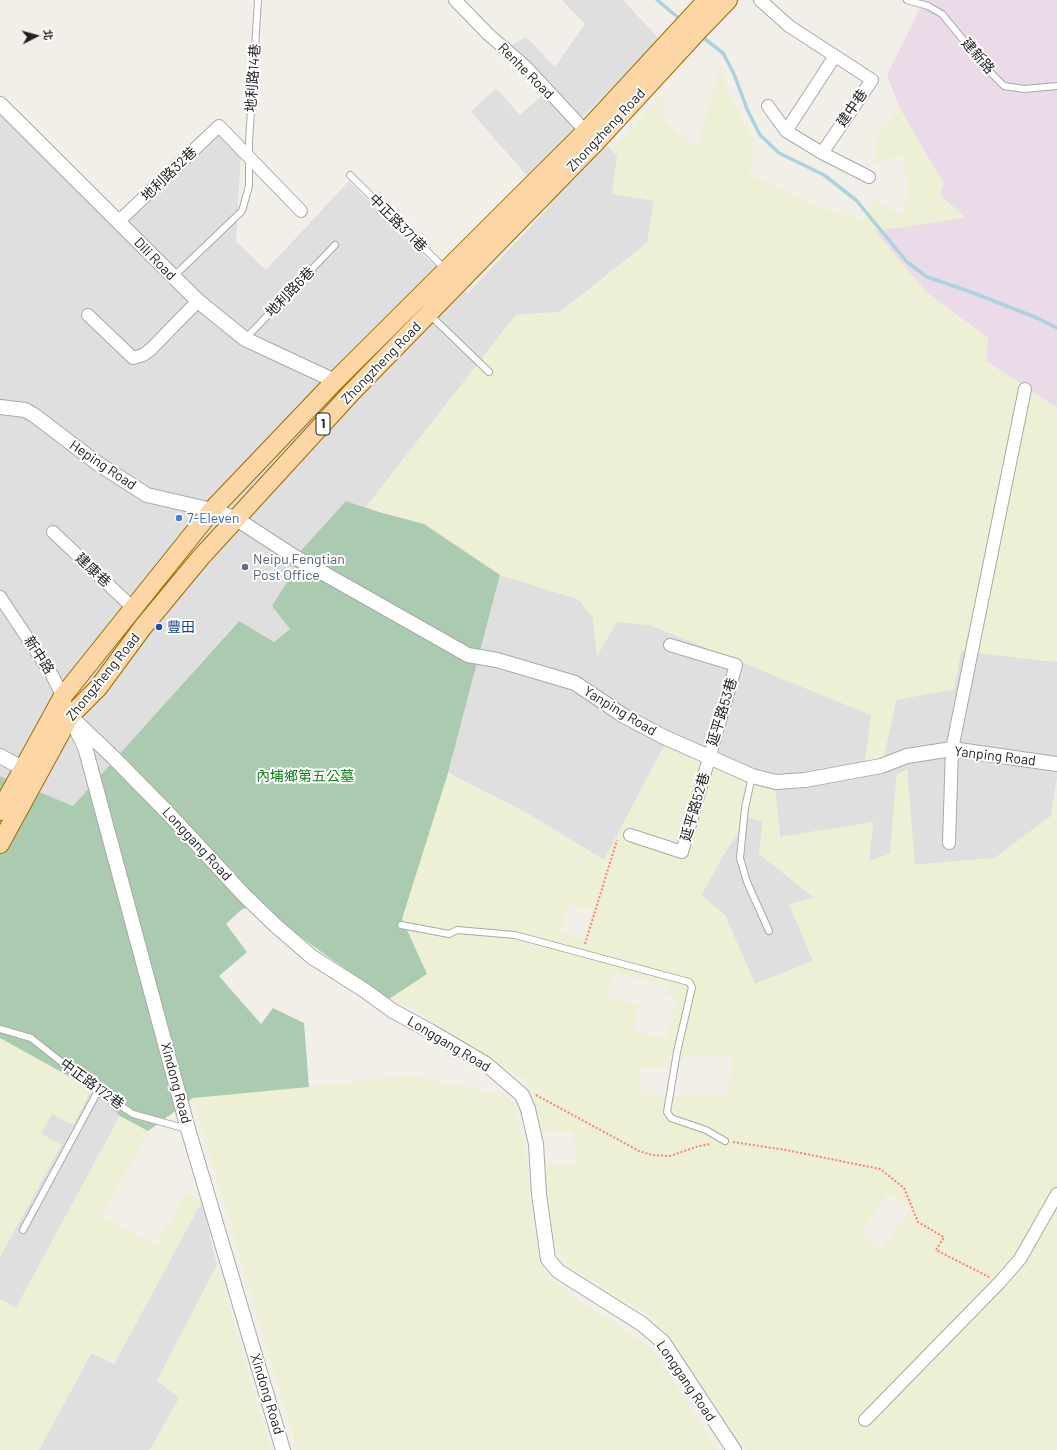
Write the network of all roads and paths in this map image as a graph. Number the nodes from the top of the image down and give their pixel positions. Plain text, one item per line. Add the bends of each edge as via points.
1 (258, 0) edge
2 (455, 0) edge
3 (707, 0) edge
4 (728, 0) edge
5 (760, 0) edge
6 (907, 0) edge
7 (691, 28) junction
8 (835, 56) junction
9 (1057, 86) edge
10 (0, 104) edge
11 (768, 106) dead end
12 (786, 131) junction
13 (590, 137) junction
14 (822, 153) junction
15 (249, 157) junction
16 (350, 175) dead end
17 (869, 177) dead end
18 (301, 211) dead end
19 (119, 221) junction
20 (335, 245) dead end
21 (446, 270) junction
22 (173, 277) junction
23 (198, 301) junction
24 (429, 313) junction
25 (88, 315) dead end
26 (245, 339) junction
27 (489, 372) dead end
28 (335, 382) junction
29 (1025, 389) dead end
30 (0, 407) edge
31 (212, 510) junction
32 (235, 518) junction
33 (53, 532) dead end
34 (0, 597) edge
35 (133, 608) junction
36 (670, 645) dead end
37 (63, 696) junction
38 (70, 716) junction
39 (952, 749) junction
40 (0, 756) edge
41 (709, 756) junction
42 (1057, 764) edge
43 (30, 773) junction
44 (752, 776) junction
45 (0, 811) edge
46 (630, 835) dead end
47 (617, 840) dead end
48 (949, 843) dead end
49 (0, 844) edge
50 (402, 925) dead end
51 (769, 931) dead end
52 (582, 953) junction
53 (0, 1029) edge
54 (98, 1091) junction
55 (522, 1095) junction
56 (188, 1129) junction
57 (725, 1141) junction
58 (1057, 1194) edge
59 (24, 1230) dead end
60 (1000, 1282) junction
61 (865, 1420) dead end
62 (283, 1450) edge
63 (734, 1450) edge

1 - 15 lane, 地利路14巷
2 - 13 street, Renhe Road via 526,68
3 - 7 main road, Zhongzheng Road / 1
4 - 7 main road, Zhongzheng Road / 1
5 - 8 street, 建中巷 via 789,26
6 - 9 lane, 建新路 via 928,6 942,14 1004,86 1024,89
7 - 13 main road, Zhongzheng Road / 1
8 - 12 street
8 - 14 street, 建中巷 via 872,80
10 - 19 street, Dili Road
11 - 12 street
12 - 14 street
13 - 21 main road, Zhongzheng Road / 1
13 - 24 main road, Zhongzheng Road / 1
14 - 17 street
15 - 18 street
15 - 19 street, 地利路32巷 via 219,126
15 - 22 lane, 地利路14巷 via 248,186 242,211
16 - 21 lane, 中正路371巷
19 - 22 street, Dili Road
20 - 26 lane, 地利路6巷
21 - 28 main road, Zhongzheng Road / 1
22 - 23 street, Dili Road
23 - 25 street via 150,350 133,358
23 - 26 street, Dili Road
24 - 27 lane
24 - 32 main road, Zhongzheng Road / 1
26 - 28 street, Dili Road
28 - 31 main road, Zhongzheng Road / 1
29 - 39 street
30 - 31 street, Heping Road via 25,410 34,415 96,463 147,495
31 - 32 street, Yanping Road
31 - 35 main road, Zhongzheng Road / 1
32 - 38 main road, Zhongzheng Road / 1 via 143,627 98,688
32 - 41 street, Yanping Road via 295,557 468,655 497,660 575,683 631,720
33 - 35 street, 建康巷
34 - 37 street, 新中路
35 - 37 main road, Zhongzheng Road / 1
36 - 41 street, 延平路53巷 via 736,665
37 - 38 street, 新中路
37 - 43 main road, Zhongzheng Road / 1
38 - 43 main road, Zhongzheng Road / 1
38 - 55 street, Longgang Road via 114,758 244,895 312,957 393,1011 486,1064
38 - 56 street, Xindong Road via 85,746
39 - 42 street, Yanping Road
39 - 44 street, Yanping Road via 907,756 881,766 805,780 776,782
39 - 48 street
40 - 43 street
41 - 44 street, Yanping Road
41 - 46 street, 延平路52巷 via 682,852
43 - 45 main road, Zhongzheng Road / 1
43 - 49 main road, Zhongzheng Road / 1
44 - 51 lane via 745,808 740,858 747,882
47 - 52 path
50 - 52 lane via 449,934 457,930 515,935
52 - 57 lane via 689,982 692,986 667,1112 671,1118 706,1130
53 - 54 lane, 中正路172巷 via 31,1038
54 - 56 lane, 中正路172巷 via 133,1114
54 - 59 lane
55 - 57 path via 533,1093 639,1151 652,1155 670,1156 699,1146
55 - 63 street, Longgang Road via 536,1144 539,1194 548,1259 558,1271 642,1324 663,1342
56 - 62 street, Xindong Road
57 - 60 path via 880,1168 904,1188 918,1222 944,1237 936,1250
58 - 60 street via 1020,1259
60 - 61 street

